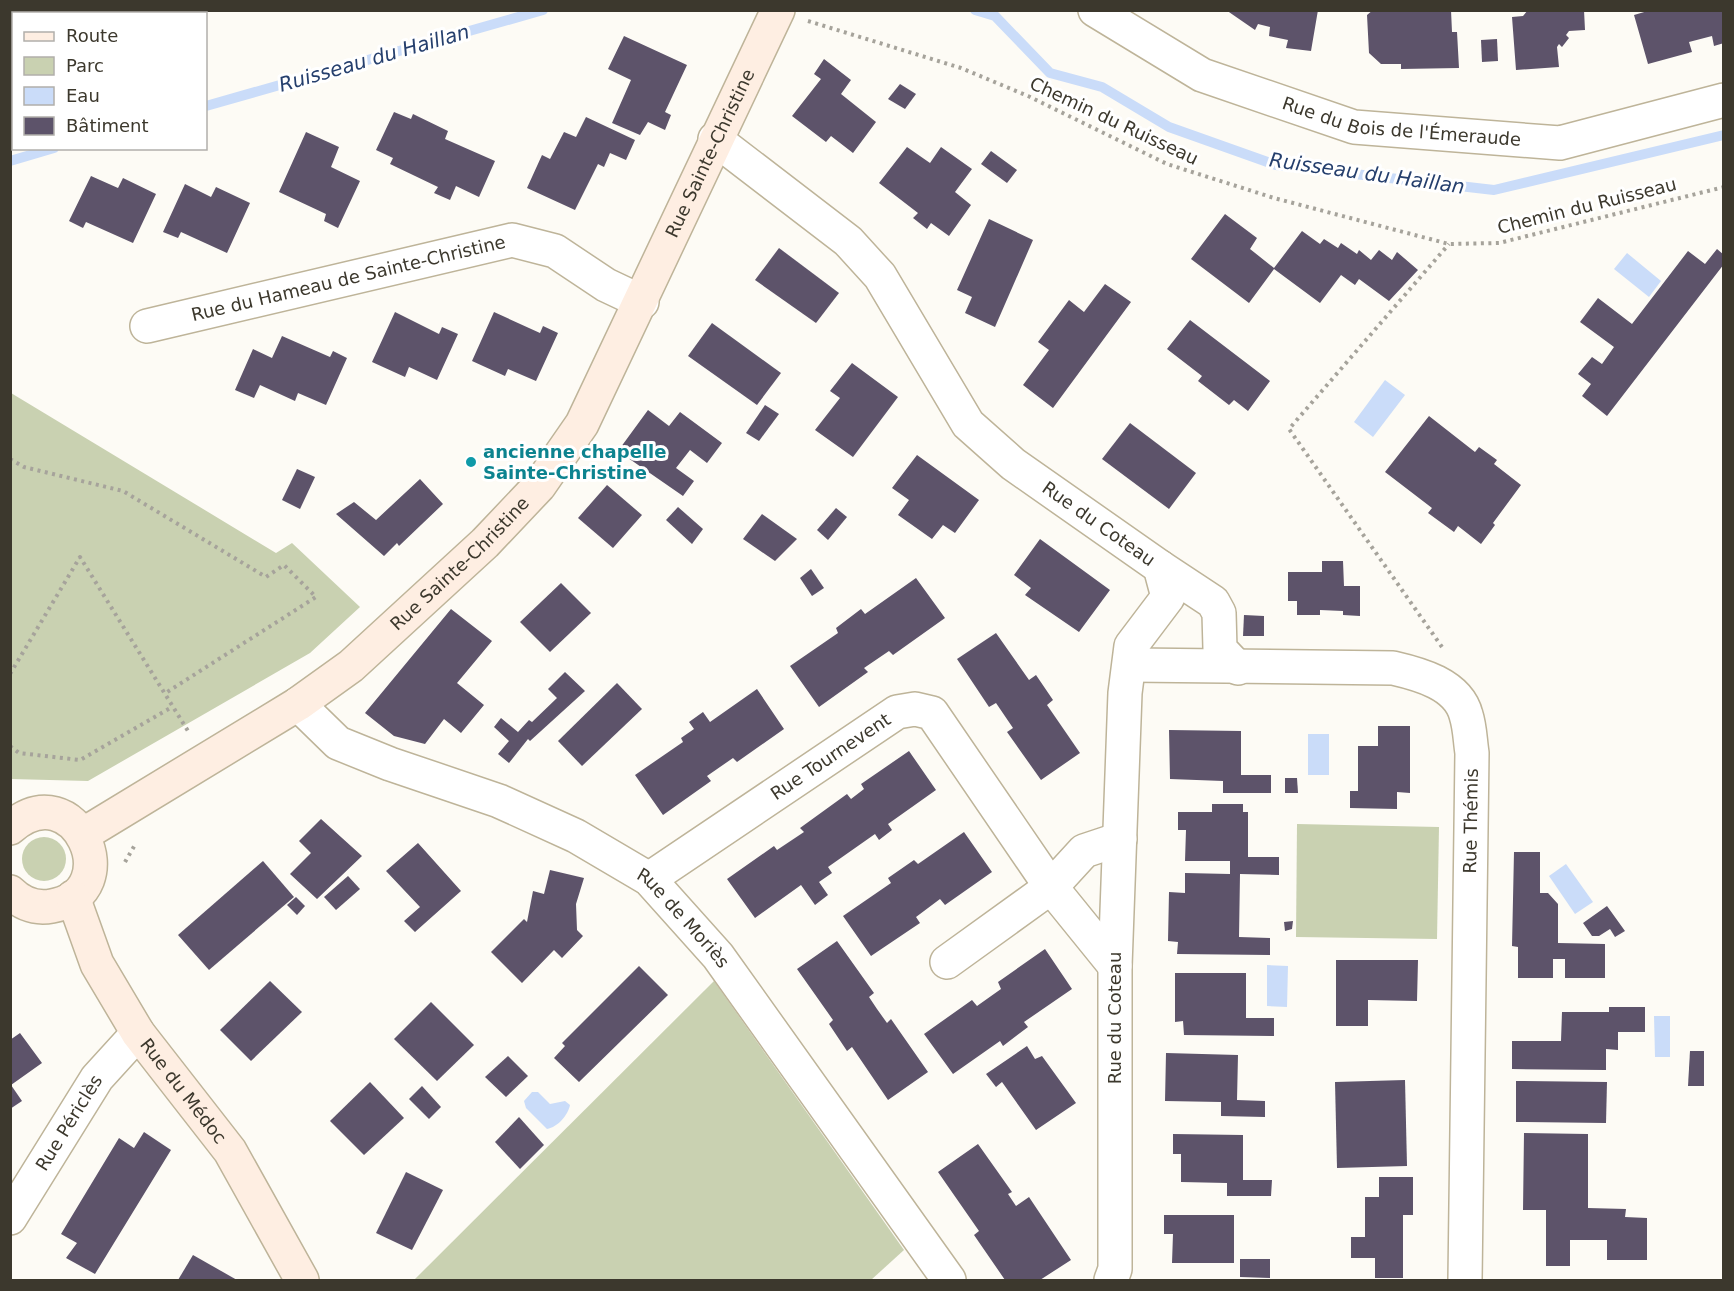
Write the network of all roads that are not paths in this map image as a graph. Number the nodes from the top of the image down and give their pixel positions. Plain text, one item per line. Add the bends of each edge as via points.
1 (1095, 10) edge
2 (778, 11) edge
3 (1724, 100) edge
4 (715, 139) junction
5 (642, 302) junction
6 (147, 326) dead end
7 (1160, 567) junction
8 (1131, 665) junction
9 (1238, 668) junction
10 (298, 704) junction
11 (11, 827) edge
12 (84, 834) junction
13 (1120, 839) junction
14 (649, 879) junction
15 (1051, 887) junction
16 (10, 892) edge
17 (73, 897) junction
18 (947, 962) dead end
19 (1115, 966) junction
20 (138, 1034) junction
21 (10, 1218) edge
22 (302, 1281) edge
23 (949, 1281) edge
24 (1111, 1281) edge
25 (1465, 1281) edge

1 - 3 street, Rue du Bois de l'Émeraude via 1202,75 1354,127 1560,143
2 - 4 street, Rue Sainte-Christine
4 - 5 street, Rue Sainte-Christine
4 - 7 street, Rue du Coteau via 848,241 880,276 968,424 1013,464
5 - 6 street, Rue du Hameau de Sainte-Christine via 606,285 555,251 512,240
5 - 10 street, Rue Sainte-Christine via 582,424 539,486 399,623 351,666
7 - 8 street, Rue du Coteau via 1168,597 1131,646
7 - 9 street via 1213,602 1219,613 1220,649
8 - 9 street, Rue Thémis
8 - 13 street, Rue du Coteau via 1125,693
9 - 25 street, Rue Thémis via 1393,668 1430,679 1458,699 1466,713 1472,753
10 - 12 street, Rue Sainte-Christine
10 - 14 street, Rue de Moriès via 338,742 500,801 576,836
11 - 12 street via 23,819 48,813 74,824
12 - 17 street via 90,847 89,875
13 - 15 street via 1084,851
13 - 19 street, Rue du Coteau
14 - 15 street, Rue Tournevent via 897,712 915,709 932,713
14 - 23 street, Rue de Moriès via 718,956
15 - 18 street
15 - 19 street, Rue Tournevent
16 - 17 street via 29,905 45,907 60,905
17 - 20 street, Rue du Médoc via 97,964
19 - 24 street, Rue du Coteau via 1115,1269
20 - 21 street, Rue Périclès via 97,1078
20 - 22 street, Rue du Médoc via 231,1150

